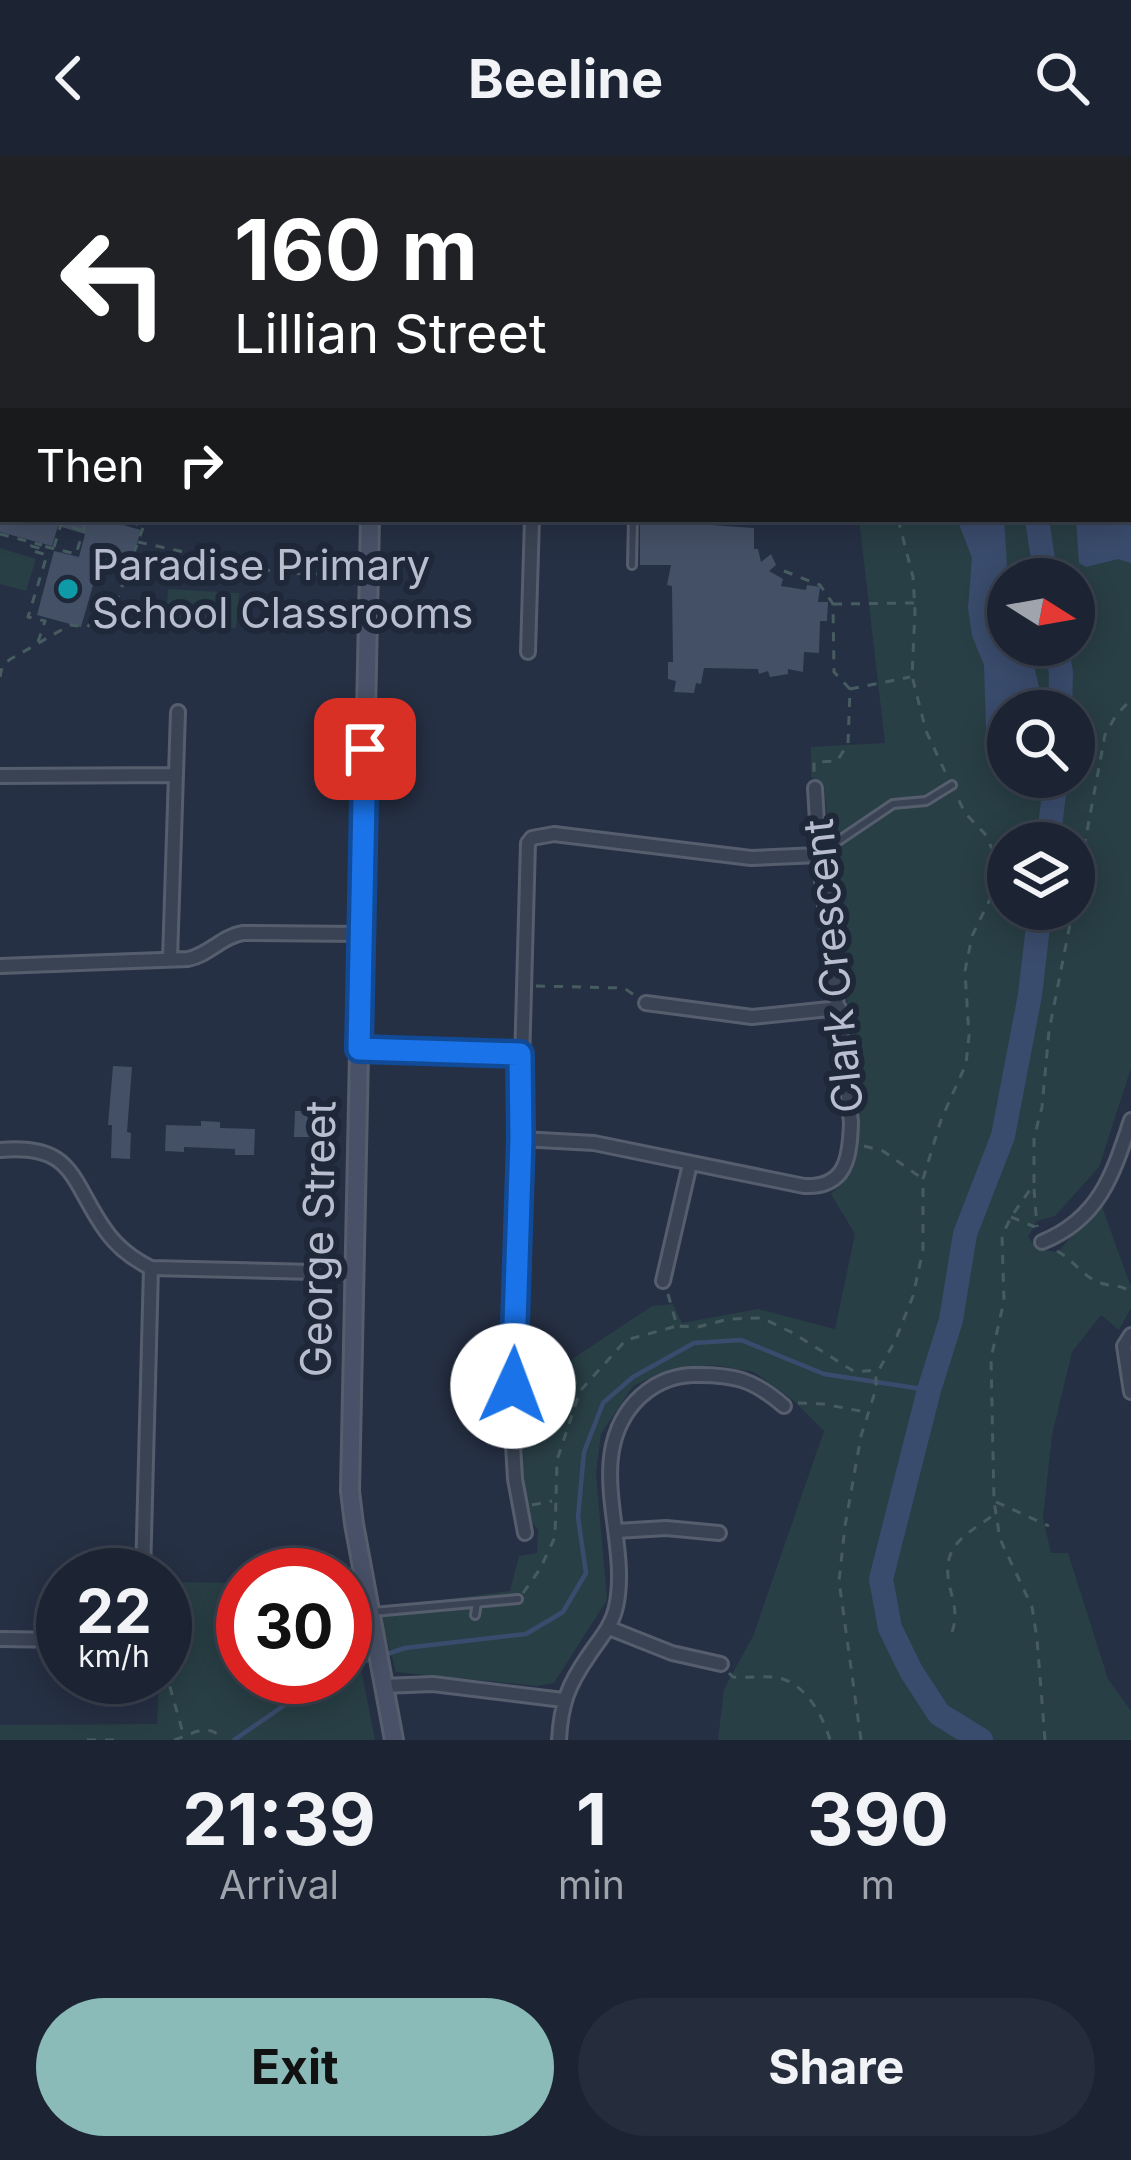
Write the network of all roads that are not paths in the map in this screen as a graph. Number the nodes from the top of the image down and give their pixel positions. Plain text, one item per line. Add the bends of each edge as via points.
1 (370, 522) edge
2 (532, 522) edge
3 (633, 522) edge
4 (632, 565) dead end
5 (528, 652) dead end
6 (178, 712) dead end
7 (0, 776) edge
8 (176, 776) junction
9 (952, 785) road end
10 (815, 788) road end
11 (819, 855) junction
12 (361, 934) junction
13 (170, 959) junction
14 (0, 966) edge
15 (646, 1003) road end
16 (839, 1008) junction
17 (359, 1049) junction
18 (520, 1054) junction
19 (1131, 1120) edge
20 (521, 1139) junction
21 (0, 1150) edge
22 (690, 1164) junction
23 (1042, 1242) road end
24 (151, 1268) junction
25 (353, 1273) junction
26 (664, 1280) road end
27 (1131, 1335) edge
28 (1131, 1392) edge
29 (782, 1404) road end
30 (616, 1531) junction
31 (525, 1533) dead end
32 (719, 1533) dead end
33 (144, 1548) edge
34 (359, 1548) edge
35 (518, 1599) road end
36 (478, 1603) junction
37 (372, 1612) edge
38 (475, 1616) dead end
39 (372, 1623) edge
40 (608, 1628) junction
41 (0, 1639) edge
42 (36, 1640) edge
43 (721, 1664) road end
44 (383, 1686) junction
45 (563, 1700) junction
46 (394, 1740) edge
47 (559, 1740) edge

1 - 12 street, George Street
2 - 5 street
3 - 4 lane
6 - 8 street
7 - 8 street
8 - 13 street
9 - 11 lane via 926,801 893,804
10 - 11 street, Clark Crescent
11 - 16 street, Clark Crescent
11 - 18 street via 751,858 532,838
12 - 13 street via 233,934 200,957
12 - 17 street, George Street
13 - 14 street
15 - 16 street via 752,1017
16 - 22 street, Clark Crescent via 851,1122 839,1174 818,1186
17 - 18 street
17 - 25 street, George Street
18 - 20 street
19 - 23 street via 1105,1190 1067,1232
20 - 22 street, Clark Crescent via 594,1143
20 - 31 street via 512,1428
21 - 24 street via 58,1160 118,1246
22 - 26 street
24 - 25 street
24 - 33 street
25 - 34 street, George Street via 350,1491
27 - 28 street via 1124,1346
29 - 30 street via 761,1385 705,1375 669,1379 640,1397 612,1448
30 - 32 street
30 - 40 street via 619,1579
35 - 36 lane
36 - 37 lane
36 - 38 lane
39 - 44 street, George Street
40 - 43 street
40 - 45 street
41 - 42 street
44 - 45 street
44 - 46 street, George Street
45 - 47 street

